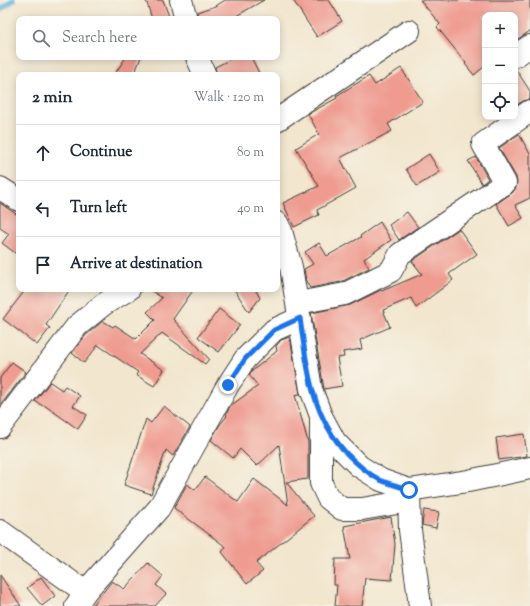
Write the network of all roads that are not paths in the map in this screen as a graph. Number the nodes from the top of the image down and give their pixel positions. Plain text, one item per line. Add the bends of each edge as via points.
1 (181, 0) edge
2 (185, 16) edge
3 (409, 31) dead end
4 (530, 46) edge
5 (518, 54) edge
6 (198, 60) edge
7 (204, 72) edge
8 (530, 111) edge
9 (280, 118) edge
10 (280, 229) edge
11 (123, 292) edge
12 (299, 311) junction
13 (321, 416) junction
14 (1, 424) edge
15 (530, 468) edge
16 (409, 495) junction
17 (0, 531) edge
18 (81, 599) edge
19 (420, 606) edge

1 - 2 street
3 - 9 street
4 - 5 street
6 - 7 street
8 - 12 street via 483,144 505,183 400,254 391,271 345,294
10 - 12 street via 291,267
11 - 14 street via 77,326
12 - 13 street via 311,389
12 - 18 street via 274,330 245,359 159,508
13 - 16 street via 335,442 359,466
13 - 16 street via 321,483 328,498 342,509 362,509
15 - 16 street
16 - 19 street via 410,530
17 - 18 street

